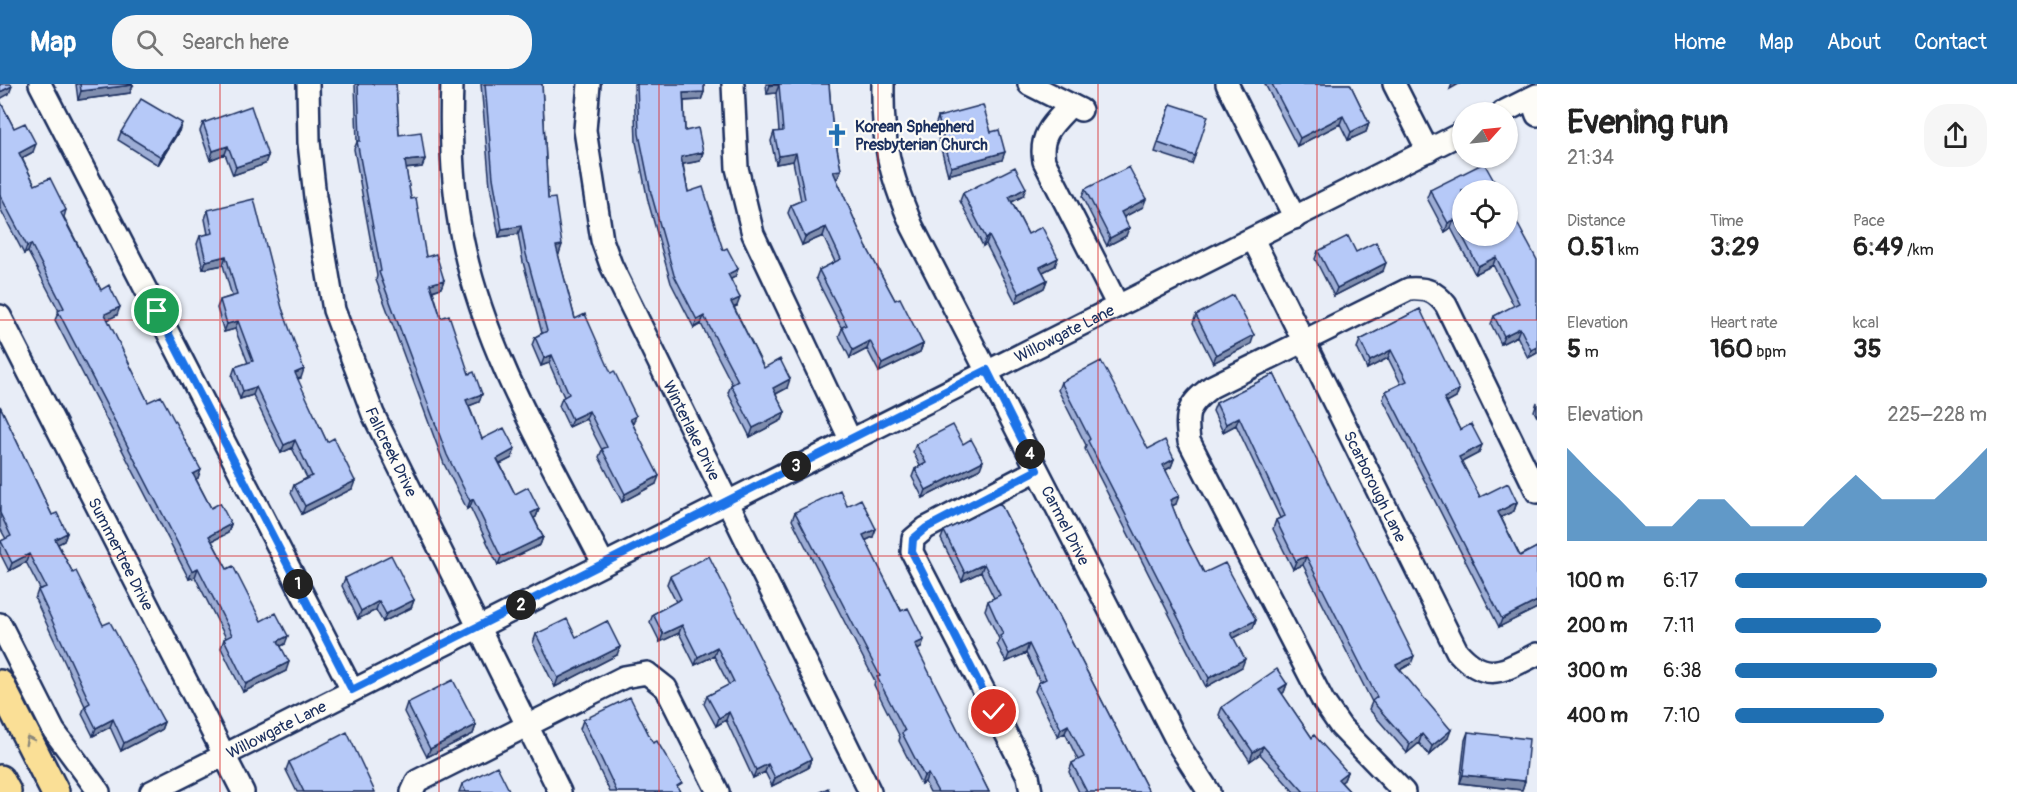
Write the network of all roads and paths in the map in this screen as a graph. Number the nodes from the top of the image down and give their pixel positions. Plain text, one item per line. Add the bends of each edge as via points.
1 (39, 84) edge
2 (308, 84) edge
3 (452, 84) edge
4 (589, 84) edge
5 (733, 84) edge
6 (883, 84) edge
7 (1029, 84) edge
8 (1227, 84) edge
9 (1394, 84) edge
10 (1535, 103) edge
11 (1518, 108) edge
12 (1452, 139) edge
13 (1428, 151) junction
14 (1295, 218) junction
15 (1253, 239) junction
16 (1118, 306) junction
17 (0, 316) edge
18 (1304, 342) junction
19 (987, 370) junction
20 (850, 439) junction
21 (1037, 470) junction
22 (1537, 492) edge
23 (727, 501) junction
24 (603, 563) junction
25 (0, 624) edge
26 (477, 627) junction
27 (1537, 654) edge
28 (0, 684) edge
29 (352, 690) junction
30 (527, 726) junction
31 (224, 754) junction
32 (0, 779) edge
33 (7, 792) edge
34 (56, 792) edge
35 (99, 792) edge
36 (151, 792) edge
37 (243, 792) edge
38 (412, 792) edge
39 (560, 792) edge
40 (718, 792) edge
41 (870, 792) edge
42 (1032, 792) edge
43 (1209, 792) edge
44 (1404, 792) edge

1 - 29 street
2 - 26 street, Fallcreek Drive via 315,197 334,310 373,414
3 - 24 street via 452,168 463,243 481,305 506,372
4 - 23 street, Winterlake Drive via 585,130 605,248
5 - 20 street via 737,168 753,234
6 - 19 street, Carmel Drive via 882,128 894,183 912,226
7 - 16 street via 1077,108 1049,129 1041,146 1044,161
8 - 14 street
9 - 13 street
10 - 11 street
12 - 13 street, Willowgate Lane
13 - 14 street, Willowgate Lane
14 - 15 street, Willowgate Lane
15 - 16 street, Willowgate Lane
15 - 18 street, Scarborough Lane
16 - 19 street, Willowgate Lane
17 - 31 street, Summertree Drive
18 - 22 street via 1409,289 1423,288 1436,293 1446,305
18 - 27 street, Scarborough Lane via 1458,651 1470,665 1485,673 1502,671
18 - 44 street via 1211,387 1195,400 1186,417 1189,441 1323,701 1341,727
19 - 20 street, Willowgate Lane
19 - 21 street, Carmel Drive
20 - 23 street, Willowgate Lane
21 - 42 street via 926,528 913,539 912,552 1028,776
21 - 43 street, Carmel Drive via 1180,747
23 - 24 street, Willowgate Lane
23 - 41 street, Winterlake Drive
24 - 26 street, Willowgate Lane
25 - 35 street via 54,730
26 - 29 street, Willowgate Lane
26 - 30 street, Fallcreek Drive
34 -> 28 main road
29 - 31 street, Willowgate Lane
30 - 38 street via 417,781
30 - 39 street, Fallcreek Drive
30 - 40 street via 624,677 647,673 666,688
31 - 36 street, Willowgate Lane
31 - 37 street, Summertree Drive
32 - 33 main road

